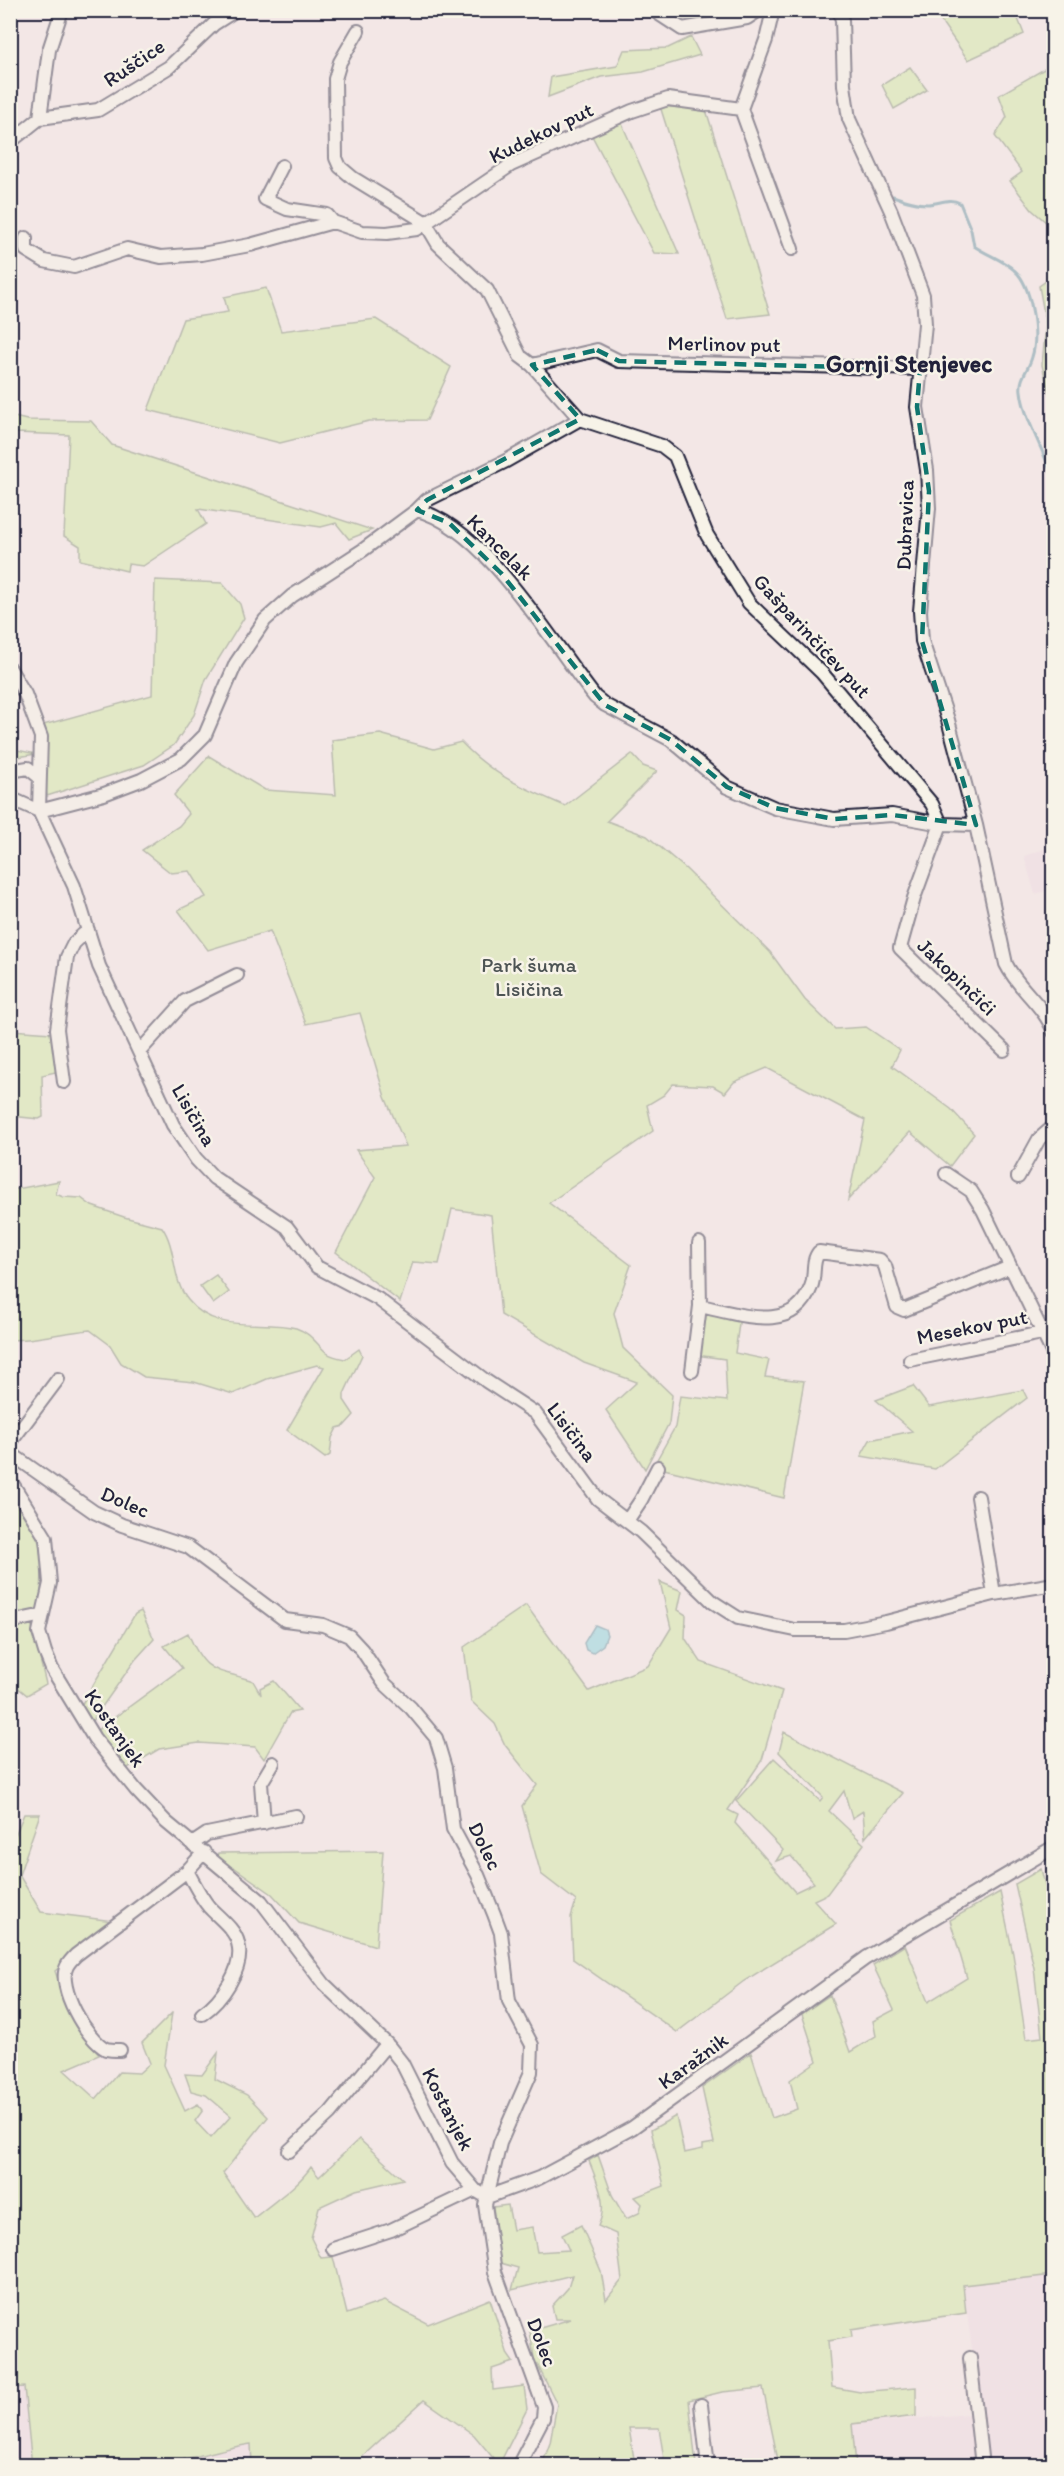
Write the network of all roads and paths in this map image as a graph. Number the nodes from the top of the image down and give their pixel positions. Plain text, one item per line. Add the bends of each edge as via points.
1 (62, 10) edge
2 (236, 10) edge
3 (653, 10) edge
4 (759, 10) edge
5 (773, 10) edge
6 (839, 10) edge
7 (667, 14) edge
8 (358, 31) dead end
9 (741, 109) junction
10 (40, 118) junction
11 (10, 142) edge
12 (282, 166) dead end
13 (333, 222) junction
14 (425, 222) junction
15 (26, 238) dead end
16 (792, 249) dead end
17 (532, 365) junction
18 (920, 369) junction
19 (580, 419) junction
20 (417, 510) junction
21 (10, 669) edge
22 (10, 771) edge
23 (38, 776) junction
24 (10, 798) edge
25 (39, 811) junction
26 (941, 824) junction
27 (976, 825) junction
28 (88, 930) junction
29 (237, 975) dead end
30 (1053, 1032) edge
31 (1004, 1050) dead end
32 (140, 1051) junction
33 (64, 1082) dead end
34 (1053, 1126) edge
35 (946, 1174) dead end
36 (1018, 1177) dead end
37 (699, 1243) dead end
38 (1010, 1267) junction
39 (700, 1306) junction
40 (1042, 1333) junction
41 (1053, 1356) edge
42 (910, 1360) dead end
43 (692, 1371) dead end
44 (58, 1379) dead end
45 (10, 1443) edge
46 (10, 1454) edge
47 (658, 1467) dead end
48 (10, 1480) edge
49 (978, 1497) dead end
50 (627, 1521) junction
51 (1053, 1584) edge
52 (994, 1594) junction
53 (43, 1615) junction
54 (10, 1622) edge
55 (273, 1763) dead end
56 (296, 1816) dead end
57 (264, 1823) junction
58 (192, 1844) junction
59 (1053, 1847) edge
60 (204, 1852) junction
61 (187, 1871) junction
62 (202, 2014) dead end
63 (387, 2044) junction
64 (120, 2050) dead end
65 (289, 2151) dead end
66 (475, 2190) junction
67 (486, 2197) junction
68 (333, 2249) dead end
69 (970, 2358) dead end
70 (701, 2405) dead end
71 (518, 2466) edge
72 (708, 2466) edge
73 (982, 2466) edge

1 - 10 street via 49,50
2 - 10 street, Ruščice via 214,24 169,68 98,110
3 - 7 street
4 - 7 street via 747,18 682,29
5 - 9 street
6 - 18 street, Dubravica via 849,119 891,211 923,295 925,324
8 - 14 street via 335,79 336,158 352,178
9 - 14 street, Kudekov put via 668,99 632,111 511,165
9 - 16 street
10 - 11 street
12 - 13 street, Kudekov put via 265,199 287,209 327,215
13 - 14 street, Kudekov put via 362,232 387,233 417,229
13 - 15 street via 202,254 161,256 127,249 74,267 44,261 26,250
14 - 17 street via 438,244 487,290 520,356
17 - 18 street, Merlinov put via 597,350 619,361
17 - 19 street
18 - 27 street, Dubravica via 917,407 929,491 920,611 922,640
19 - 20 street via 427,500
19 - 26 street, Gašparinčićev put via 662,446 675,456 707,535 749,603 830,681 920,789
20 - 25 street via 286,599 265,620 236,663 205,735 181,759 123,787
20 - 26 street, Kancelak via 449,523 501,573 595,697 671,740 727,788 775,808 834,819 892,815
21 - 23 street, Lisičina via 38,723 42,751
22 - 23 street via 28,768
23 - 25 street, Lisičina
24 - 25 street
25 - 28 street, Lisičina via 74,886
26 - 27 street, Kancelak
26 - 31 street, Jakopinčići via 900,948
27 - 30 street, Dubravica via 1006,964
28 - 32 street, Lisičina via 99,966
28 - 33 street via 74,943 67,957 57,1029
29 - 32 street via 184,1001
32 - 50 street, Lisičina via 173,1125 214,1178 287,1227 317,1267 378,1299 535,1413 598,1499
34 - 36 street via 1039,1138
35 - 38 street, Mesekov put via 971,1191
37 - 39 street
38 - 39 street, Mesekov put via 904,1310 897,1307 880,1260 819,1252 812,1287 781,1318 765,1319
38 - 40 street, Mesekov put
39 - 43 street
40 - 41 street, Mesekov put
40 - 42 street, Mesekov put
44 - 45 street
46 - 67 street, Dolec via 94,1512 188,1547 285,1620 323,1625 349,1636 384,1683 436,1738 445,1768 453,1828 495,1914 509,2001 532,2045 531,2072 500,2143
47 - 50 street
48 - 53 street, Kostanjek via 46,1538 50,1582
49 - 52 street
50 - 52 street, Lisičina via 727,1612 769,1625 818,1632 844,1630
51 - 52 street, Lisičina
53 - 54 street
53 - 58 street, Kostanjek via 39,1632 52,1669 94,1738 136,1790
55 - 57 street via 261,1784
56 - 57 street
57 - 58 street via 207,1834
58 - 60 street, Kostanjek
59 - 67 street, Karažnik via 866,1958 632,2128 539,2178
60 - 61 street
60 - 63 street, Kostanjek via 261,1901 324,1984
61 - 62 street via 208,1905 238,1941 240,1952 225,1992
61 - 64 street via 67,1965 67,1988 76,2013 106,2049
63 - 65 street via 330,2113
63 - 66 street, Kostanjek via 402,2063 452,2163
66 - 67 street
66 - 68 street via 391,2230
67 - 71 street, Dolec via 485,2214 495,2272 544,2407 543,2418
69 - 73 street
70 - 72 street

